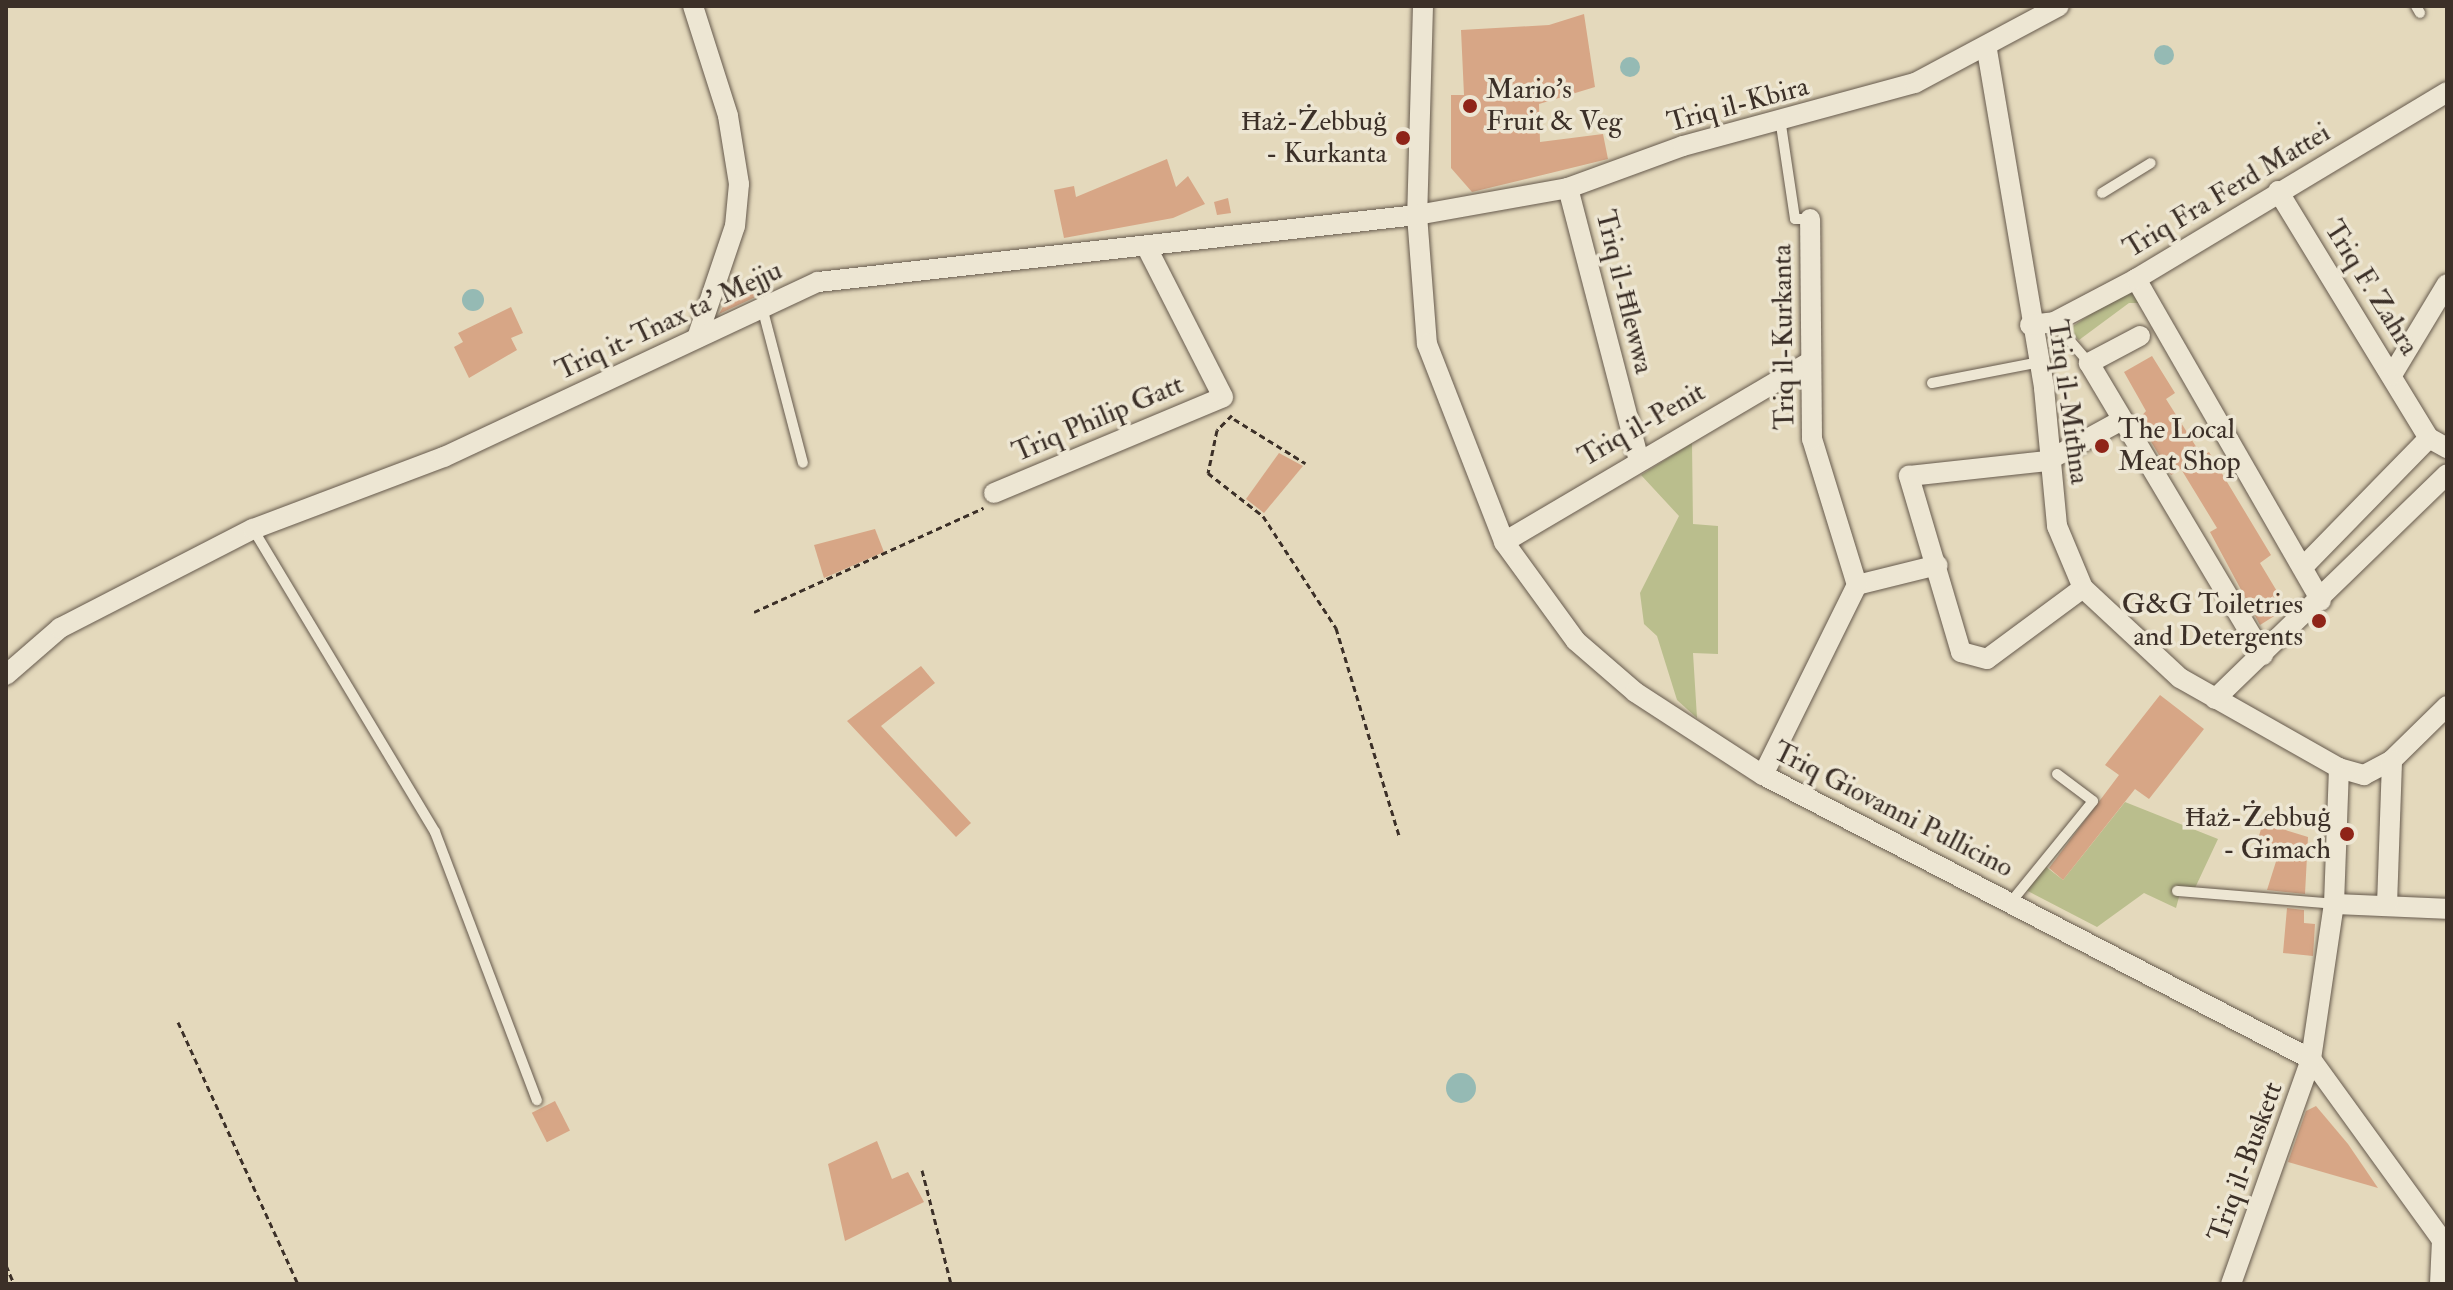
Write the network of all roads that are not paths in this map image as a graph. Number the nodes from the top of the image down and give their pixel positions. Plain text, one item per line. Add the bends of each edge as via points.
1 (693, 6) edge
2 (1423, 6) edge
3 (1434, 6) edge
4 (2059, 6) edge
5 (1987, 50) junction
6 (2447, 92) edge
7 (1781, 125) junction
8 (2151, 163) dead end
9 (1568, 188) junction
10 (2278, 191) junction
11 (2102, 193) dead end
12 (1417, 215) junction
13 (1810, 219) joint
14 (1147, 248) junction
15 (2136, 279) junction
16 (2447, 284) edge
17 (762, 307) junction
18 (2054, 322) junction
19 (2030, 325) junction
20 (2140, 336) dead end
21 (697, 338) junction
22 (1810, 362) junction
23 (2040, 362) junction
24 (2089, 363) junction
25 (2392, 375) junction
26 (1932, 383) dead end
27 (2122, 420) junction
28 (2438, 443) edge
29 (1638, 457) junction
30 (2047, 461) junction
31 (803, 463) dead end
32 (2447, 474) edge
33 (994, 493) road end
34 (253, 529) junction
35 (1504, 542) junction
36 (1938, 565) junction
37 (2303, 567) junction
38 (1857, 585) junction
39 (2083, 588) junction
40 (2321, 601) junction
41 (2263, 655) junction
42 (6, 675) edge
43 (2215, 699) junction
44 (2447, 706) edge
45 (2392, 760) junction
46 (2339, 768) junction
47 (2057, 774) dead end
48 (1763, 775) junction
49 (2177, 891) dead end
50 (2011, 902) junction
51 (2334, 904) junction
52 (2387, 905) junction
53 (2447, 909) edge
54 (2311, 1059) junction
55 (537, 1100) dead end
56 (2445, 1243) edge
57 (2231, 1284) edge
58 (2440, 1284) edge

1 - 21 street via 728,116 739,184 735,226
2 - 3 street
2 - 12 street, Triq Giovanni Pullicino
4 - 5 street, Triq il-Kbira
5 - 7 street, Triq il-Kbira via 1915,83
5 - 19 street, Triq il-Mitħna
6 - 10 street, Triq Fra Ferd Mattei
7 - 9 street, Triq il-Kbira via 1683,146
7 - 13 lane, Triq il-Kurkanta via 1795,219
8 - 11 lane
9 - 12 street, Triq il-Kbira
9 - 29 street, Triq il-Ħlewwa
10 - 15 street, Triq Fra Ferd Mattei
10 - 25 street, Triq F. Zahra
12 - 14 street, Triq it-Tnax ta' Mejju
12 - 35 street, Triq Giovanni Pullicino via 1427,344
13 - 22 street, Triq il-Kurkanta
14 - 17 street, Triq it-Tnax ta' Mejju via 818,282
14 - 33 street, Triq Philip Gatt via 1223,397
15 - 18 street, Triq Fra Ferd Mattei
15 - 37 street
16 - 25 street
17 - 21 street, Triq it-Tnax ta' Mejju
17 - 31 lane
18 - 19 street, Triq Fra Ferd Mattei
18 - 24 lane
19 - 23 street, Triq il-Mitħna
20 - 24 street
21 - 34 street, Triq it-Tnax ta' Mejju via 444,457
22 - 29 street, Triq il-Penit
22 - 38 street, Triq il-Kurkanta via 1812,439
23 - 26 lane
23 - 30 street, Triq il-Mitħna
24 - 27 street
25 - 28 street, Triq F. Zahra
27 - 30 street
27 - 41 street
28 - 37 street
29 - 35 street, Triq il-Penit
30 - 36 street via 1909,476
30 - 39 street, Triq il-Mitħna via 2057,526
32 - 40 street
34 - 42 street, Triq it-Tnax ta' Mejju via 60,628
34 - 55 lane via 435,832
35 - 48 street, Triq Giovanni Pullicino via 1576,641 1635,692
36 - 38 street
36 - 39 street via 1961,652 1987,659
37 - 40 street
38 - 48 street
39 - 43 street, Triq il-Mitħna via 2150,655
40 - 41 street
41 - 43 street
43 - 46 street, Triq il-Mitħna
44 - 45 street
45 - 46 street, Triq il-Mitħna via 2364,775
45 - 52 street
46 - 51 street
47 - 50 lane via 2093,801
48 - 50 street, Triq Giovanni Pullicino
49 - 51 lane
50 - 54 street, Triq Giovanni Pullicino
51 - 52 street
51 - 54 street, Triq il-Buskett
52 - 53 street
54 - 56 street
54 - 57 street, Triq il-Buskett
56 - 58 street

